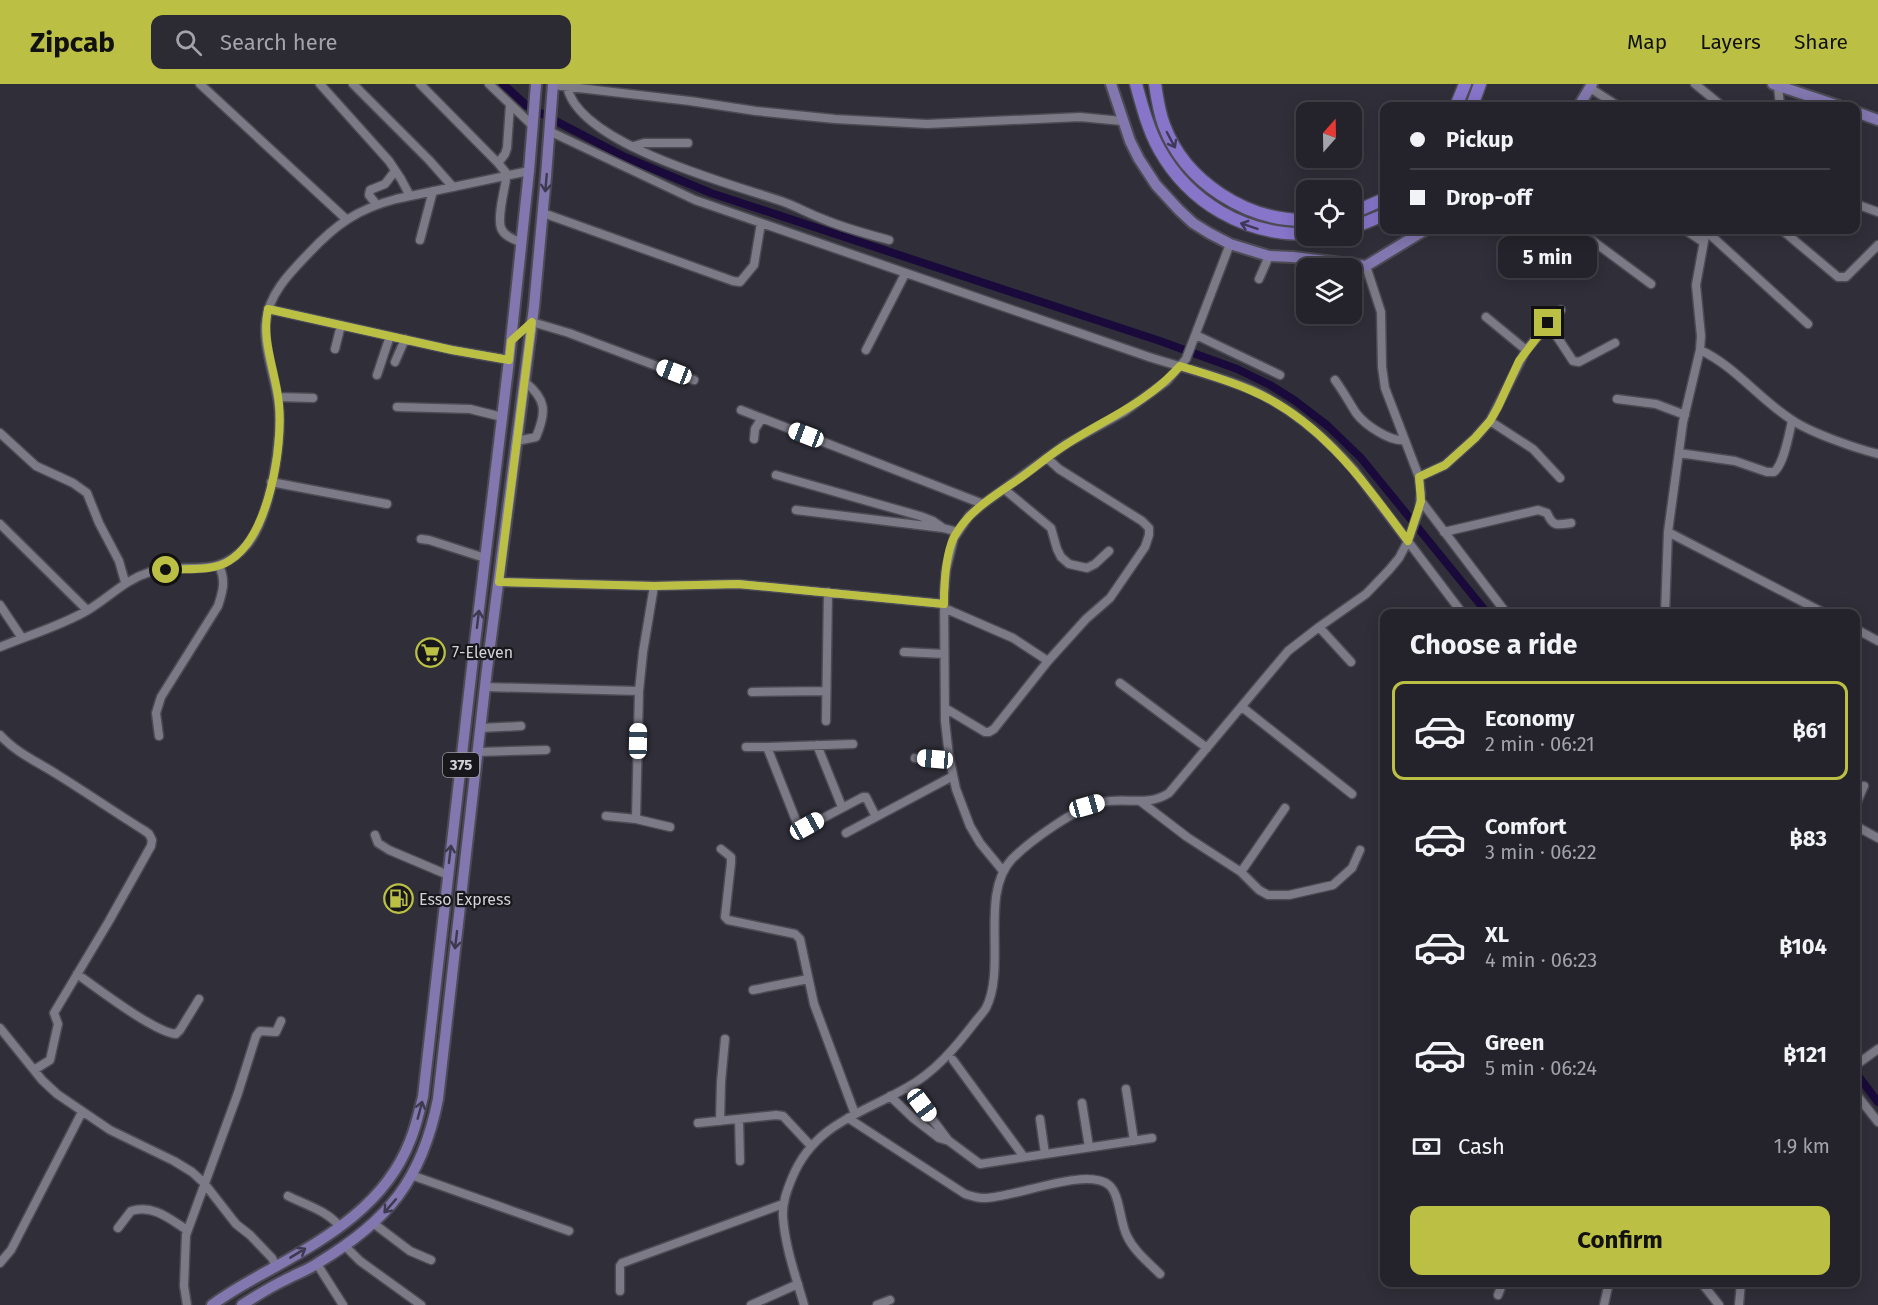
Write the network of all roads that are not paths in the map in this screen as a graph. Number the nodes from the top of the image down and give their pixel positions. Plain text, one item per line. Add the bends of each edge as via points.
1 (200, 84) edge
2 (320, 84) edge
3 (353, 84) edge
4 (420, 84) edge
5 (489, 84) edge
6 (553, 84) edge
7 (1111, 84) edge
8 (1136, 84) edge
9 (1155, 84) edge
10 (1465, 84) edge
11 (1480, 84) edge
12 (1695, 84) edge
13 (1775, 85) edge
14 (567, 86) junction
15 (1591, 86) edge
16 (536, 89) edge
17 (1458, 102) edge
18 (1473, 102) edge
19 (1581, 102) edge
20 (1613, 102) edge
21 (1717, 102) edge
22 (1779, 102) edge
23 (1827, 102) edge
24 (510, 105) junction
25 (1860, 113) edge
26 (1878, 120) edge
27 (533, 121) junction
28 (1122, 121) junction
29 (549, 128) junction
30 (688, 143) dead end
31 (634, 146) junction
32 (498, 163) junction
33 (395, 171) junction
34 (529, 171) junction
35 (507, 174) junction
36 (453, 187) junction
37 (433, 192) junction
38 (410, 196) junction
39 (1380, 201) edge
40 (376, 204) junction
41 (1860, 205) edge
42 (1362, 209) edge
43 (1878, 212) edge
44 (543, 213) junction
45 (1380, 217) edge
46 (346, 219) junction
47 (1296, 220) edge
48 (761, 223) junction
49 (1362, 224) edge
50 (1296, 234) edge
51 (1418, 234) edge
52 (1583, 234) edge
53 (1691, 234) edge
54 (1705, 234) edge
55 (1710, 234) edge
56 (1787, 234) edge
57 (420, 240) dead end
58 (889, 240) dead end
59 (520, 242) junction
60 (1703, 242) junction
61 (1230, 244) junction
62 (1878, 245) edge
63 (1269, 256) junction
64 (1366, 266) junction
65 (905, 274) junction
66 (1258, 279) dead end
67 (1651, 284) dead end
68 (268, 309) junction
69 (1561, 310) dead end
70 (1486, 317) dead end
71 (532, 322) junction
72 (1548, 323) junction
73 (1808, 324) dead end
74 (341, 326) junction
75 (390, 336) junction
76 (1195, 338) junction
77 (405, 339) junction
78 (511, 341) junction
79 (1615, 343) dead end
80 (335, 349) dead end
81 (866, 350) dead end
82 (1700, 350) junction
83 (1526, 351) junction
84 (509, 360) junction
85 (395, 362) dead end
86 (1183, 363) junction
87 (377, 375) dead end
88 (1280, 375) dead end
89 (694, 380) dead end
90 (1335, 380) dead end
91 (525, 382) junction
92 (278, 398) junction
93 (313, 398) dead end
94 (1617, 399) dead end
95 (398, 407) dead end
96 (741, 410) dead end
97 (1685, 415) junction
98 (502, 417) junction
99 (762, 418) junction
100 (1490, 421) junction
101 (1792, 421) junction
102 (0, 434) edge
103 (754, 439) dead end
104 (1405, 440) junction
105 (517, 441) junction
106 (1679, 453) junction
107 (1878, 454) edge
108 (1047, 458) junction
109 (776, 475) dead end
110 (1419, 477) junction
111 (1560, 478) dead end
112 (272, 482) junction
113 (1004, 489) junction
114 (387, 504) dead end
115 (983, 504) junction
116 (1420, 506) junction
117 (796, 510) dead end
118 (1571, 523) dead end
119 (0, 524) edge
120 (943, 528) junction
121 (958, 532) junction
122 (1444, 532) junction
123 (1668, 532) junction
124 (1409, 537) junction
125 (421, 539) dead end
126 (1109, 551) dead end
127 (485, 558) junction
128 (219, 566) junction
129 (125, 582) junction
130 (499, 582) junction
131 (654, 586) junction
132 (828, 592) junction
133 (0, 605) edge
134 (944, 606) junction
135 (1460, 609) edge
136 (1503, 609) edge
137 (1665, 609) edge
138 (1816, 609) edge
139 (87, 610) junction
140 (1319, 627) junction
141 (1860, 631) edge
142 (22, 638) junction
143 (1878, 641) edge
144 (0, 648) edge
145 (904, 652) dead end
146 (945, 654) junction
147 (1048, 661) junction
148 (1351, 662) dead end
149 (1120, 683) dead end
150 (485, 687) junction
151 (826, 691) junction
152 (639, 692) junction
153 (752, 692) dead end
154 (1242, 707) junction
155 (945, 708) junction
156 (826, 721) dead end
157 (521, 726) dead end
158 (481, 728) junction
159 (0, 735) edge
160 (159, 735) dead end
161 (853, 744) dead end
162 (817, 745) junction
163 (746, 747) dead end
164 (767, 747) junction
165 (1207, 748) junction
166 (546, 750) dead end
167 (478, 752) junction
168 (949, 756) junction
169 (915, 758) dead end
170 (953, 776) junction
171 (1864, 786) dead end
172 (1352, 794) dead end
173 (1860, 795) edge
174 (1140, 801) junction
175 (842, 807) junction
176 (1285, 808) dead end
177 (606, 816) dead end
178 (876, 817) junction
179 (636, 819) junction
180 (670, 827) dead end
181 (1860, 828) edge
182 (846, 833) dead end
183 (375, 835) dead end
184 (1878, 838) edge
185 (721, 849) dead end
186 (1360, 850) dead end
187 (1002, 871) junction
188 (1241, 872) junction
189 (448, 875) junction
190 (77, 974) junction
191 (808, 979) junction
192 (753, 990) dead end
193 (199, 999) dead end
194 (281, 1021) dead end
195 (0, 1028) edge
196 (725, 1039) dead end
197 (1878, 1049) edge
198 (953, 1060) dead end
199 (1860, 1061) edge
200 (34, 1070) junction
201 (908, 1087) junction
202 (1126, 1089) dead end
203 (890, 1096) junction
204 (1860, 1099) edge
205 (1082, 1103) dead end
206 (82, 1112) junction
207 (852, 1116) junction
208 (739, 1119) junction
209 (1040, 1119) dead end
210 (720, 1121) junction
211 (1878, 1122) edge
212 (698, 1123) dead end
213 (1152, 1138) dead end
214 (949, 1141) junction
215 (1134, 1141) junction
216 (811, 1146) junction
217 (1089, 1147) junction
218 (1046, 1154) junction
219 (1024, 1157) junction
220 (740, 1161) dead end
221 (411, 1175) junction
222 (204, 1184) junction
223 (288, 1196) dead end
224 (783, 1204) junction
225 (374, 1223) junction
226 (340, 1227) junction
227 (118, 1228) dead end
228 (187, 1230) junction
229 (569, 1231) dead end
230 (345, 1246) junction
231 (430, 1260) dead end
232 (0, 1263) edge
233 (317, 1264) junction
234 (276, 1266) junction
235 (1160, 1274) dead end
236 (798, 1284) junction
237 (1501, 1287) edge
238 (1608, 1287) edge
239 (1705, 1287) edge
240 (1741, 1287) edge
241 (620, 1291) dead end
242 (1498, 1295) dead end
243 (890, 1300) dead end
244 (187, 1305) edge
245 (212, 1305) edge
246 (242, 1305) edge
247 (343, 1305) edge
248 (421, 1305) edge
249 (751, 1305) edge
250 (804, 1305) edge
251 (878, 1305) edge
252 (1604, 1305) edge
253 (1719, 1305) edge
254 (1739, 1305) edge

1 - 46 street
2 - 33 street
3 - 36 street
4 - 32 street
5 - 24 street
6 - 14 street
6 - 29 main road, 375
7 - 28 main road
50 -> 8 highway via 1242,224 1209,205 1180,180 1159,149
9 -> 47 highway via 1165,127 1187,165 1241,206 1267,216
10 - 17 highway
11 - 18 highway
12 - 21 street
13 - 22 street
13 - 23 main road
14 - 28 street via 835,119 927,124 1080,117
14 - 31 street via 571,99 591,121
15 - 19 main road
15 - 20 street
16 - 27 main road, 375
24 - 27 street
24 - 32 street via 506,154
25 - 26 main road
27 - 34 main road, 375
28 - 61 main road via 1139,159 1167,197 1193,223
29 -> 44 main road, 375
29 - 48 street via 695,200
30 - 31 street
31 - 58 street via 691,171
32 - 35 street
33 - 38 street
33 - 40 street via 385,184 370,190
34 - 35 street
34 - 59 main road, 375
35 - 36 street
35 - 59 street via 501,228
36 - 37 street
37 - 38 street
37 - 57 street
38 - 40 street
39 - 42 highway
40 - 46 street
41 - 43 street
44 - 48 street via 733,282 740,282 754,265
44 - 71 main road, 375
45 - 49 highway
46 - 68 street via 296,266
48 - 65 street
51 - 64 main road
52 - 67 street
53 - 60 street
54 - 60 street
55 - 73 street
56 - 62 street via 1838,277 1846,277
59 - 78 main road, 375
60 - 82 street via 1696,285
61 - 63 main road
61 - 76 street
63 - 64 main road
63 - 66 street
64 - 104 street via 1381,312 1385,388
65 - 81 street
65 - 86 street
68 - 74 street
68 - 92 street via 266,337
69 - 72 street
70 - 83 street
71 - 78 main road
71 - 89 street
71 - 91 main road, 375
72 - 79 street via 1573,361 1584,361
72 - 83 street
74 - 75 street
74 - 80 street
75 - 77 street
75 - 87 street
76 - 86 street
76 - 88 street
77 - 84 street
77 - 85 street
78 - 84 main road, 375
82 - 97 street
82 - 101 street via 1720,361
83 - 100 street
84 - 98 main road, 375
86 - 108 street via 1142,400
86 - 124 street via 1251,390 1300,420 1339,453
90 - 104 street via 1364,420 1390,438
91 - 105 main road, 375
91 - 105 street via 542,400 543,413 536,437
92 - 93 street
92 - 112 street via 279,435
94 - 97 street via 1656,404
95 - 98 street via 470,409
96 - 99 street
97 - 106 street
98 - 127 main road, 375
99 - 103 street
99 - 115 street
100 - 110 street via 1445,465
100 - 111 street via 1533,448
101 - 106 street via 1779,468 1774,472 1735,461
101 - 107 street
102 - 129 street via 36,466 87,493
104 - 110 street
105 - 130 main road, 375
106 - 123 street
108 - 113 street
108 - 147 street via 1149,528 1140,555 1110,598
109 - 120 street via 920,516
110 - 116 street
112 - 114 street
112 - 128 street via 259,525 247,544
113 - 115 street
113 - 126 street via 1051,528 1057,549 1069,564 1087,568
115 - 121 street
116 - 122 street
116 - 124 street
117 - 120 street
118 - 122 street via 1554,524 1547,513 1538,510
119 - 139 street
120 - 121 street
121 - 134 street via 946,570
122 - 136 street
123 - 137 street
123 - 138 street
124 - 135 street
124 - 140 street via 1399,558 1378,582
125 - 127 street
189 -> 127 main road, 375
128 - 129 street via 151,572
128 - 160 street via 224,575 218,606 161,697 156,712
129 - 139 street
130 - 131 street
130 - 150 main road, 375
131 - 132 street via 738,584
131 - 152 street
132 - 134 street
132 - 151 street
133 - 142 street
134 - 146 street
134 - 147 street via 1012,638
139 - 142 street
140 - 148 street
140 - 154 street via 1288,651
141 - 143 street
142 - 144 street
145 - 146 street
146 - 155 street
147 - 155 street via 989,732
149 - 165 street
150 - 152 street
150 - 158 main road, 375
151 - 153 street
151 - 156 street
152 - 179 street
154 - 165 street
154 - 172 street
155 - 168 street
157 - 158 street
158 - 167 main road, 375
159 - 190 street via 29,758 145,831 152,840
161 - 162 street
162 - 164 street
162 - 175 street
163 - 164 street
164 - 175 street via 797,823 807,826
165 - 174 street via 1169,793 1159,800
166 - 167 street
167 -> 221 main road, 375 via 438,1099 426,1142
168 - 169 street
168 - 170 street
170 - 178 street
170 - 187 street via 970,826
171 - 173 street
174 - 187 street via 1104,801 1087,806 1056,825
174 - 188 street
175 - 178 street via 866,796
176 - 188 street
177 - 179 street
178 - 182 street
179 - 180 street
181 - 184 street
183 - 189 street via 378,843 389,850
185 - 191 street via 731,857 725,918 798,935
186 - 188 street via 1352,868 1333,885 1289,895 1268,895
187 - 201 street via 997,895 993,987 986,1008 934,1068
226 -> 189 main road, 375 via 368,1206 387,1183 417,1122
190 - 193 street via 168,1033 180,1030
190 - 200 street via 54,1013 58,1024 50,1060
191 - 192 street
191 - 207 street
194 - 222 street via 276,1032 260,1031 256,1036
195 - 200 street
196 - 210 street
197 - 199 street
198 - 219 street
200 - 206 street
201 - 203 street
201 - 214 street
202 - 215 street
203 - 207 street
203 - 214 street via 939,1138
204 - 211 street
205 - 217 street
206 - 222 street via 174,1161
206 - 232 street via 11,1250
207 - 216 street
207 - 235 street via 973,1197 989,1198 1068,1181 1104,1182 1114,1190 1126,1235 1134,1249
208 - 210 street
208 - 216 street via 783,1116
208 - 220 street
209 - 218 street
210 - 212 street
213 - 215 street
214 - 219 street via 980,1164
215 - 217 street
216 - 224 street via 794,1173
217 - 218 street
218 - 219 street
221 -> 225 main road, 375 via 392,1206
221 - 229 street
222 - 228 street
222 - 234 street
223 - 226 street via 324,1213
224 - 236 street via 786,1238
224 - 241 street via 622,1263
225 - 230 main road, 375
225 - 231 street via 410,1251
234 -> 226 main road, 375
227 - 228 street via 131,1211 146,1209
228 - 244 street
230 - 233 main road, 375
230 - 248 street
233 - 246 main road, 375
233 - 247 street
234 - 245 main road, 375
236 - 249 street
236 - 250 street
237 - 242 street
238 - 252 street
239 - 253 street
240 - 254 street
243 - 251 street

